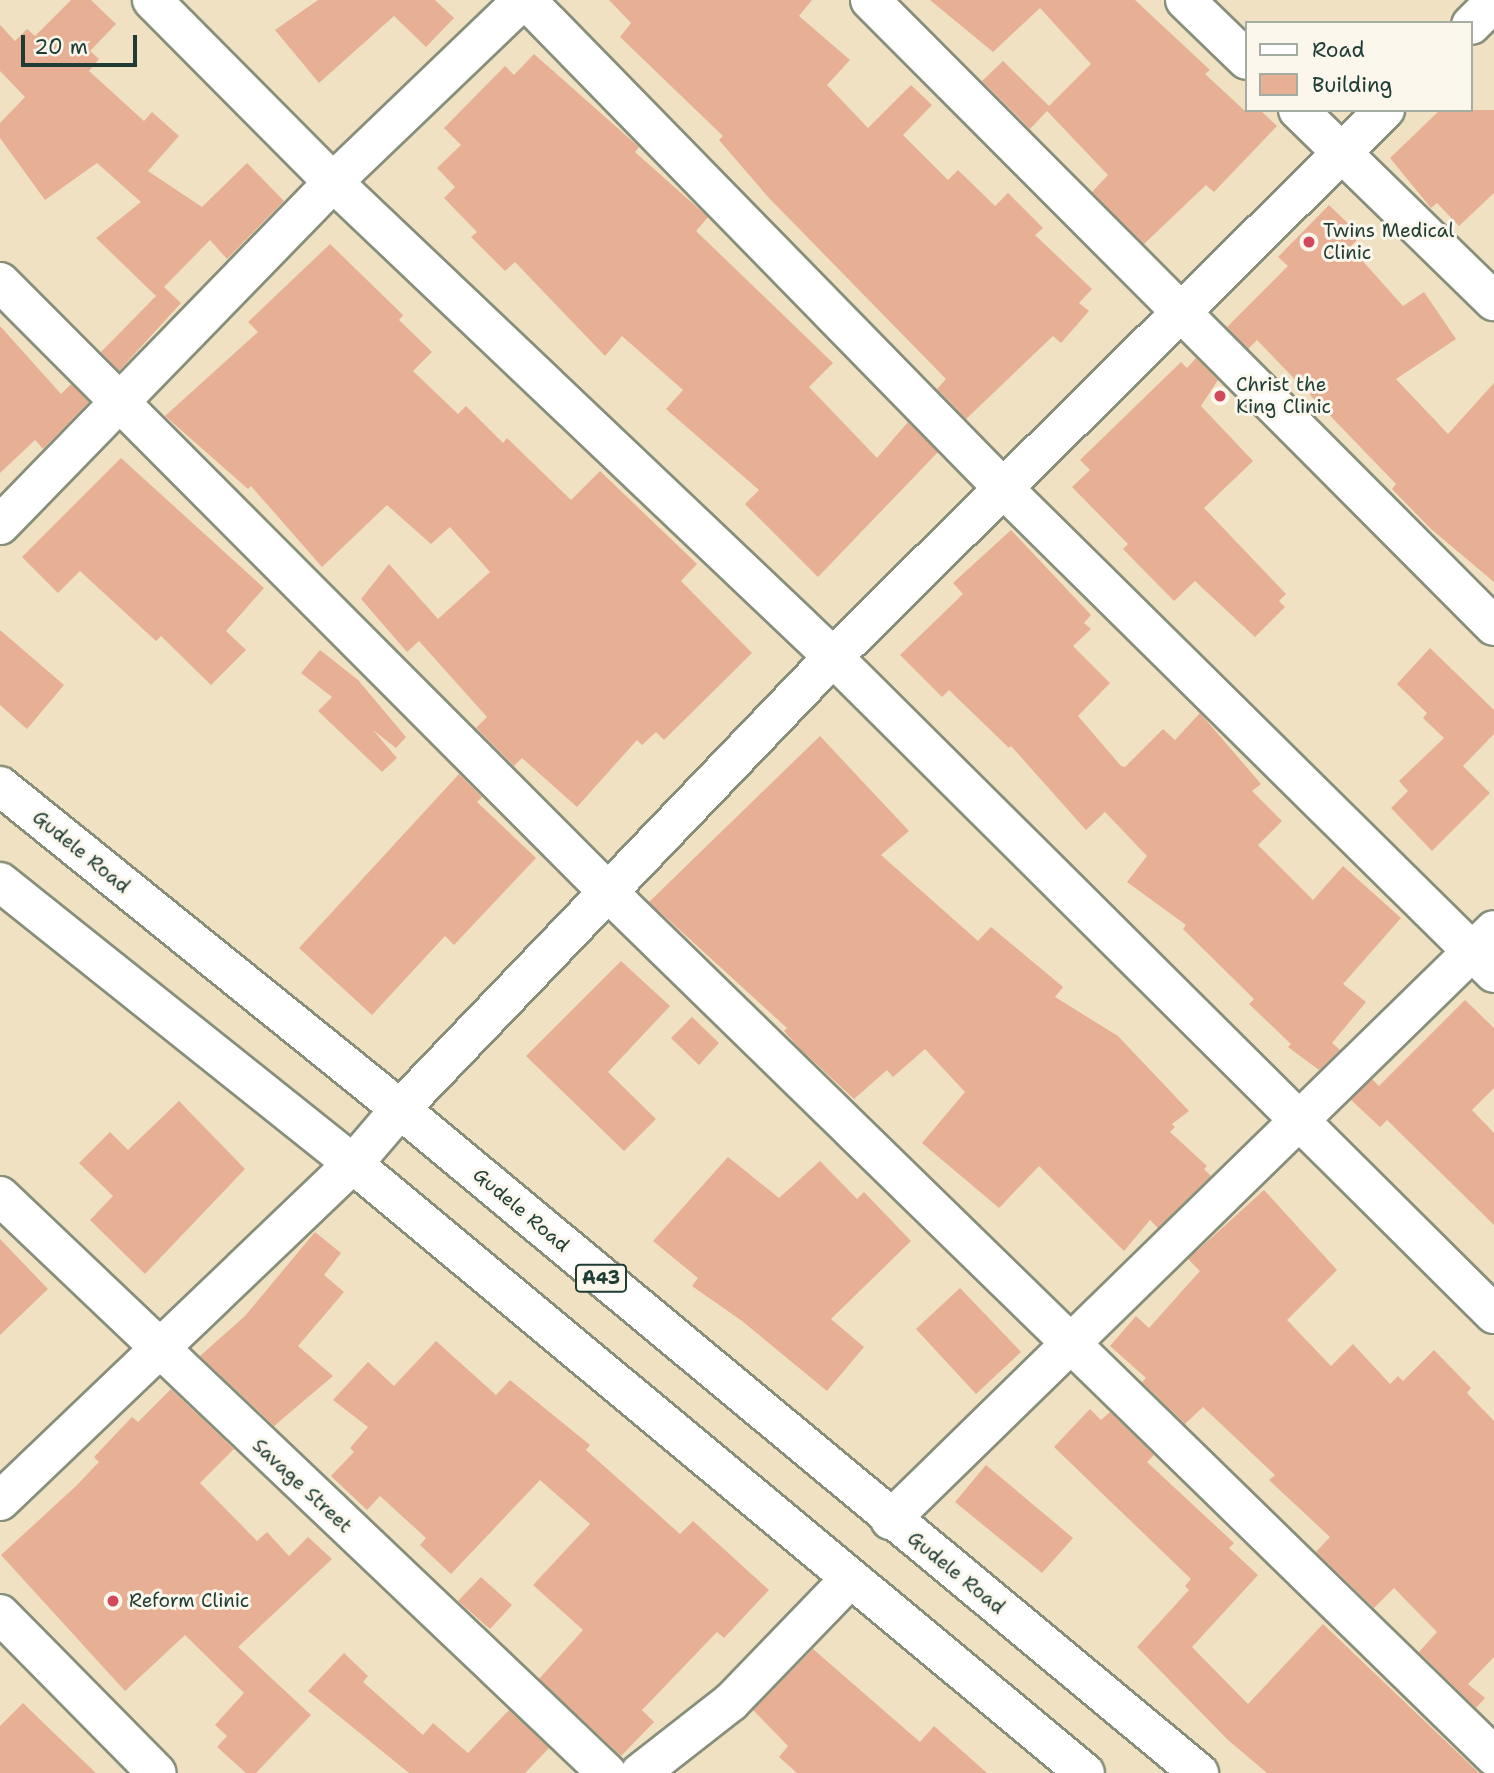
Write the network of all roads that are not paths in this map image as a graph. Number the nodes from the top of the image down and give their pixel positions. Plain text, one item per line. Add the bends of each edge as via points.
1 (152, 0) edge
2 (525, 0) edge
3 (870, 0) edge
4 (1185, 0) edge
5 (1494, 2) edge
6 (1473, 23) edge
7 (1246, 59) edge
8 (1300, 112) edge
9 (1383, 112) edge
10 (1342, 153) junction
11 (333, 182) junction
12 (0, 282) edge
13 (1494, 301) edge
14 (1179, 314) junction
15 (121, 404) junction
16 (1001, 485) junction
17 (0, 525) edge
18 (1494, 626) edge
19 (833, 657) junction
20 (0, 786) edge
21 (0, 882) edge
22 (608, 892) junction
23 (1487, 951) edge
24 (400, 1108) junction
25 (1300, 1121) junction
26 (353, 1164) junction
27 (0, 1196) edge
28 (1494, 1314) edge
29 (1070, 1345) junction
30 (160, 1352) junction
31 (0, 1501) edge
32 (890, 1520) junction
33 (849, 1580) junction
34 (0, 1614) edge
35 (1494, 1756) edge
36 (157, 1773) edge
37 (607, 1773) edge
38 (640, 1773) edge
39 (1085, 1773) edge
40 (1199, 1773) edge

1 - 11 main road
2 - 11 main road
2 - 16 main road
3 - 14 main road
4 - 7 main road
5 - 6 main road
8 - 10 main road
9 - 10 main road
10 - 13 main road
10 - 14 main road
11 - 15 main road
11 - 19 main road
12 - 15 main road
14 - 16 main road
14 - 18 main road
15 - 17 main road
15 - 22 main road
16 - 19 main road
16 - 23 main road
19 - 22 main road
19 - 25 main road
20 - 24 main road, Gudele Road / A43
21 - 26 main road
22 - 24 main road
22 - 29 main road
23 - 25 main road
24 - 26 main road
24 - 32 main road, Gudele Road / A43
25 - 28 main road
25 - 29 main road
26 - 30 main road
26 - 33 main road
27 - 30 main road, Savage Street
29 - 32 main road
29 - 35 main road
30 - 31 main road
30 - 37 main road, Savage Street
32 - 40 main road, Gudele Road / A43
33 - 38 main road via 731,1702
33 - 39 main road
34 - 36 main road

